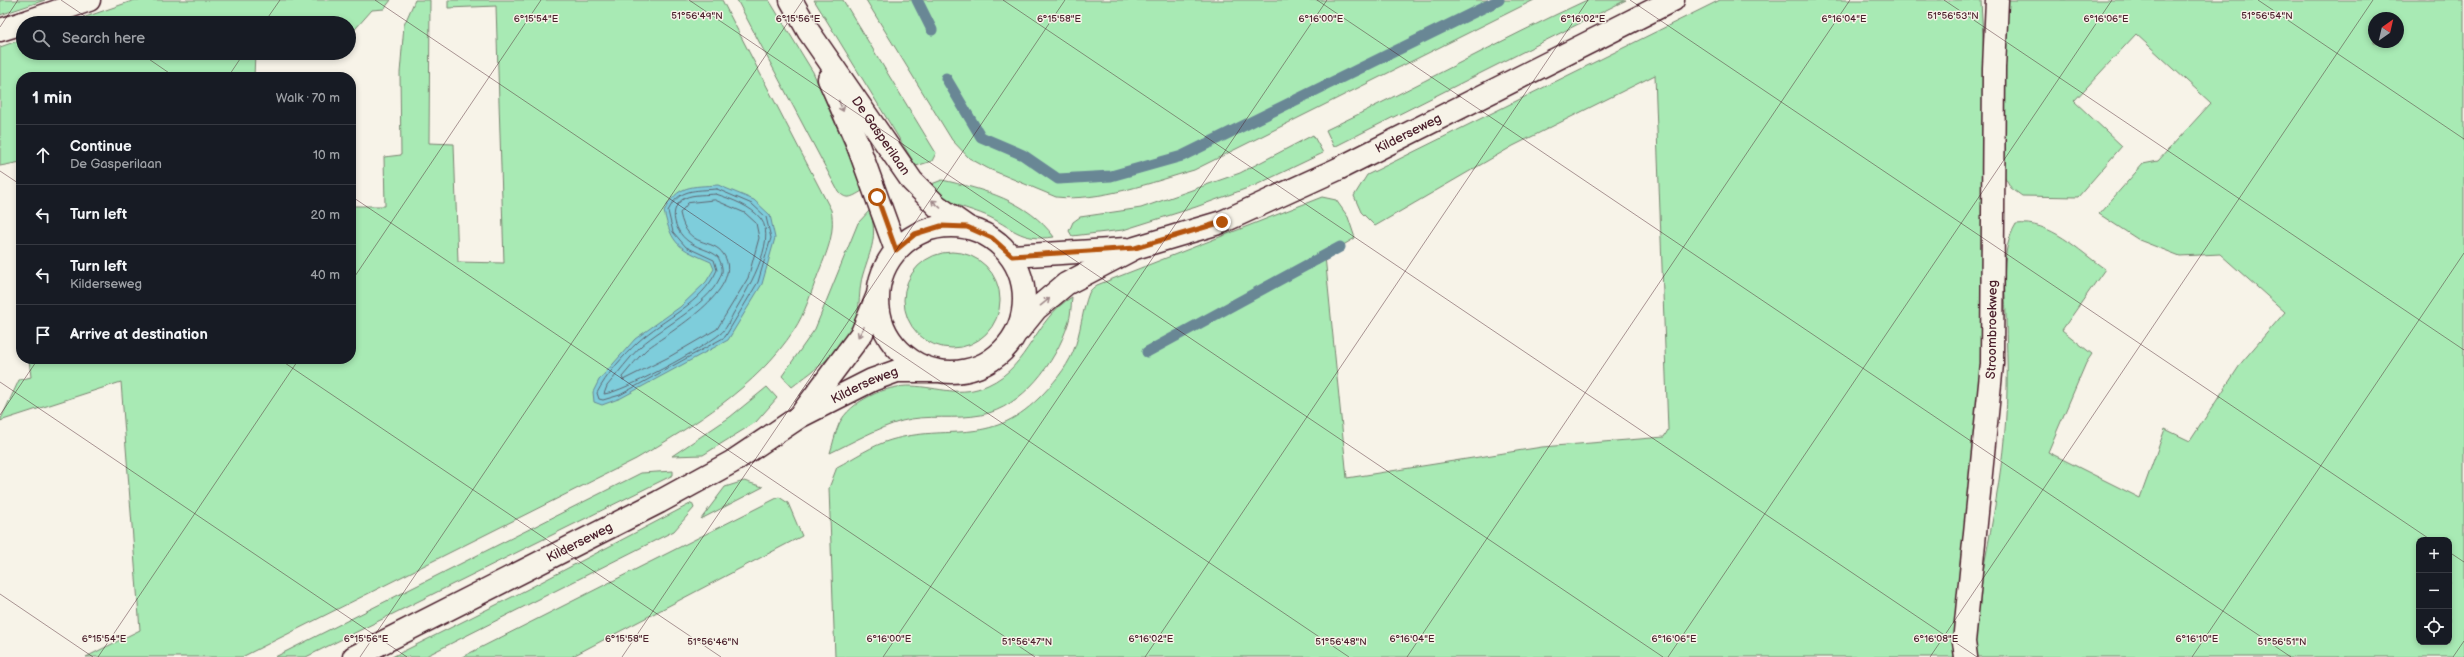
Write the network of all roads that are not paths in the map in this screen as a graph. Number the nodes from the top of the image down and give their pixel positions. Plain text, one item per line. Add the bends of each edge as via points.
1 (89, 0) edge
2 (791, 0) edge
3 (1673, 0) edge
4 (1997, 0) edge
5 (43, 16) edge
6 (16, 25) edge
7 (0, 30) edge
8 (809, 32) junction
9 (967, 227) junction
10 (1135, 248) junction
11 (896, 250) junction
12 (1012, 256) junction
13 (877, 297) junction
14 (1019, 330) junction
15 (935, 371) junction
16 (799, 417) junction
17 (354, 657) edge
18 (1966, 657) edge

1 - 5 street
2 - 8 street, De Gasperilaan
3 - 10 street, Kilderseweg via 1338,169 1222,222
4 - 18 street, Stroombroekweg via 1994,68 1992,364 1964,642
6 - 7 street
9 -> 8 street, De Gasperilaan via 938,206 912,181
8 -> 11 street, De Gasperilaan via 856,140
9 - 11 street via 941,226 915,234
9 - 12 street via 992,238
10 - 12 street, Kilderseweg
14 -> 10 street, Kilderseweg via 1036,309 1066,284
11 - 13 street via 882,272
12 - 14 street via 1023,281 1025,306
13 - 15 street via 881,322 893,344 911,361
13 -> 16 street, Kilderseweg via 862,333
14 - 15 street, Kilderseweg via 1004,351 984,366 959,373
15 - 16 street, Kilderseweg via 897,371 872,380
16 - 17 street, Kilderseweg via 726,466

